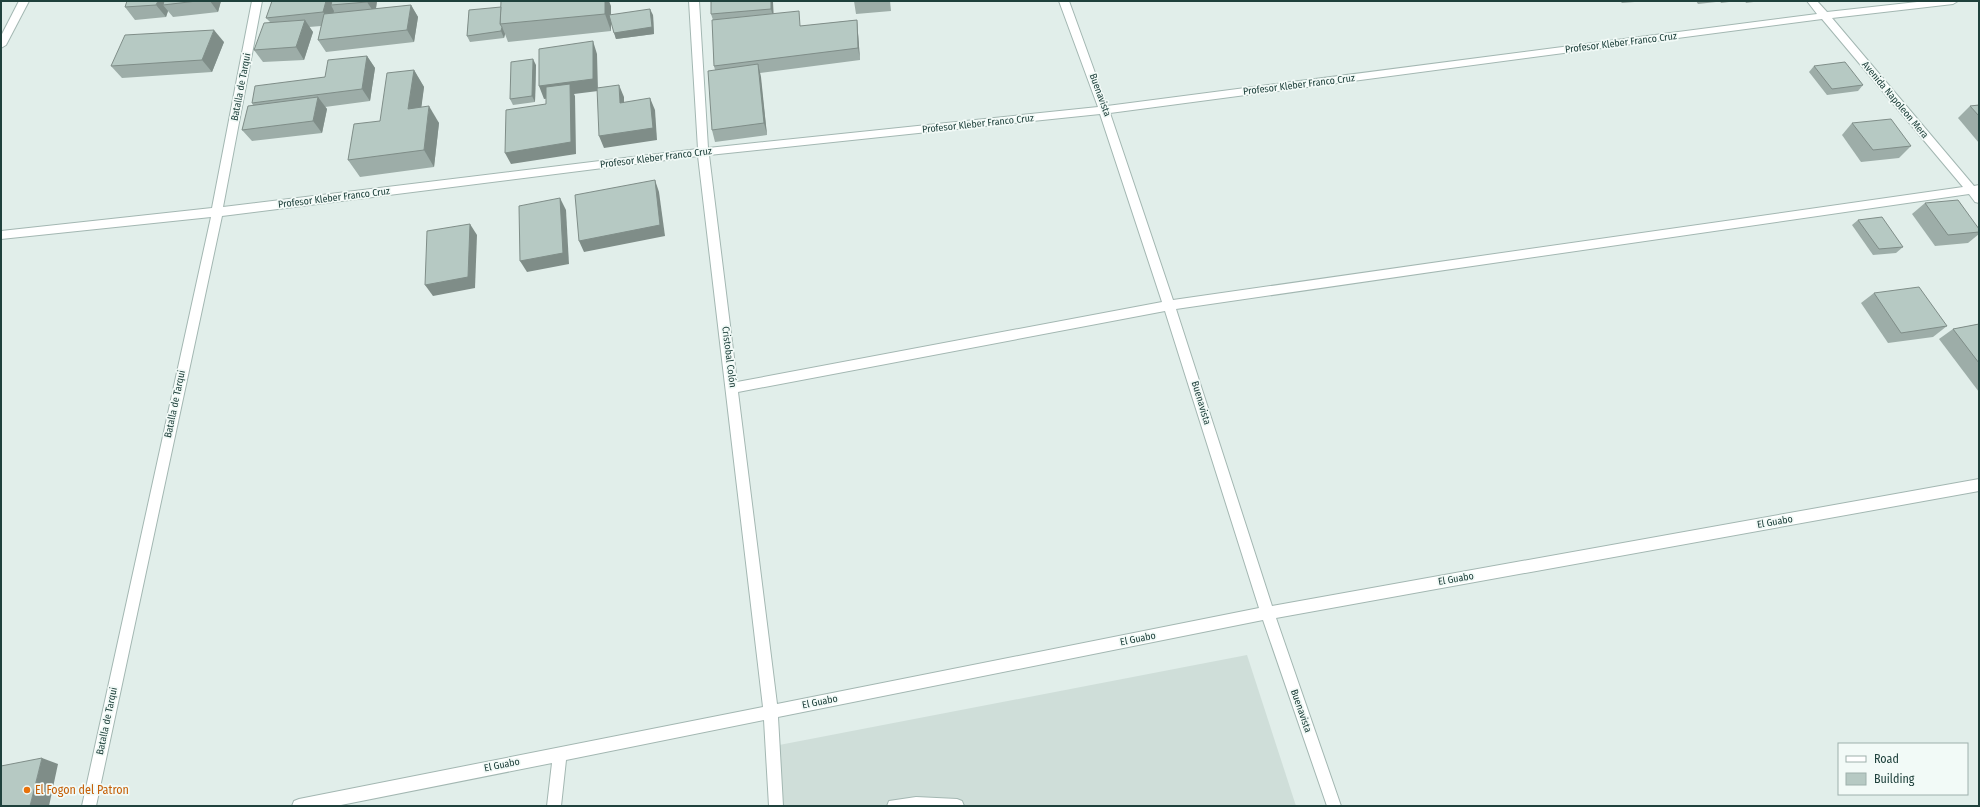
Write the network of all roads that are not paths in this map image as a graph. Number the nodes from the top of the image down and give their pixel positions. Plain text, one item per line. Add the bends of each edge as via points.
1 (24, 1) edge
2 (257, 1) edge
3 (694, 1) edge
4 (1064, 1) edge
5 (1812, 1) edge
6 (1953, 1) edge
7 (1824, 16) junction
8 (1, 45) edge
9 (1106, 110) junction
10 (703, 152) junction
11 (1975, 189) edge
12 (1979, 200) edge
13 (217, 212) junction
14 (1, 235) edge
15 (1171, 305) junction
16 (733, 388) junction
17 (1979, 485) edge
18 (1268, 613) junction
19 (771, 712) junction
20 (560, 753) junction
21 (88, 806) edge
22 (299, 806) edge
23 (554, 806) edge
24 (776, 806) edge
25 (894, 806) edge
26 (957, 806) edge
27 (1334, 806) edge

1 - 8 street
2 - 13 street, Batalla de Tarqui
3 - 10 street, Cristobal Colón
4 - 9 street, Buenavista
5 - 7 street, Avenida Napoleon Mera
6 - 7 street, Profesor Kleber Franco Cruz
7 - 9 street, Profesor Kleber Franco Cruz
7 - 11 street, Avenida Napoleon Mera
9 - 10 street, Profesor Kleber Franco Cruz
9 - 15 street, Buenavista
10 - 13 street, Profesor Kleber Franco Cruz
10 - 16 street, Cristobal Colón
11 - 12 street, Avenida Napoleon Mera
11 - 15 street
13 - 14 street, Profesor Kleber Franco Cruz
13 - 21 street, Batalla de Tarqui
15 - 16 street
15 - 18 street, Buenavista
16 - 19 street, Cristobal Colón
17 - 18 street, El Guabo
18 - 19 street, El Guabo
18 - 27 street, Buenavista
19 - 20 street, El Guabo
19 - 24 street, Cristobal Colón
20 - 22 street, El Guabo
20 - 23 street
25 - 26 street

